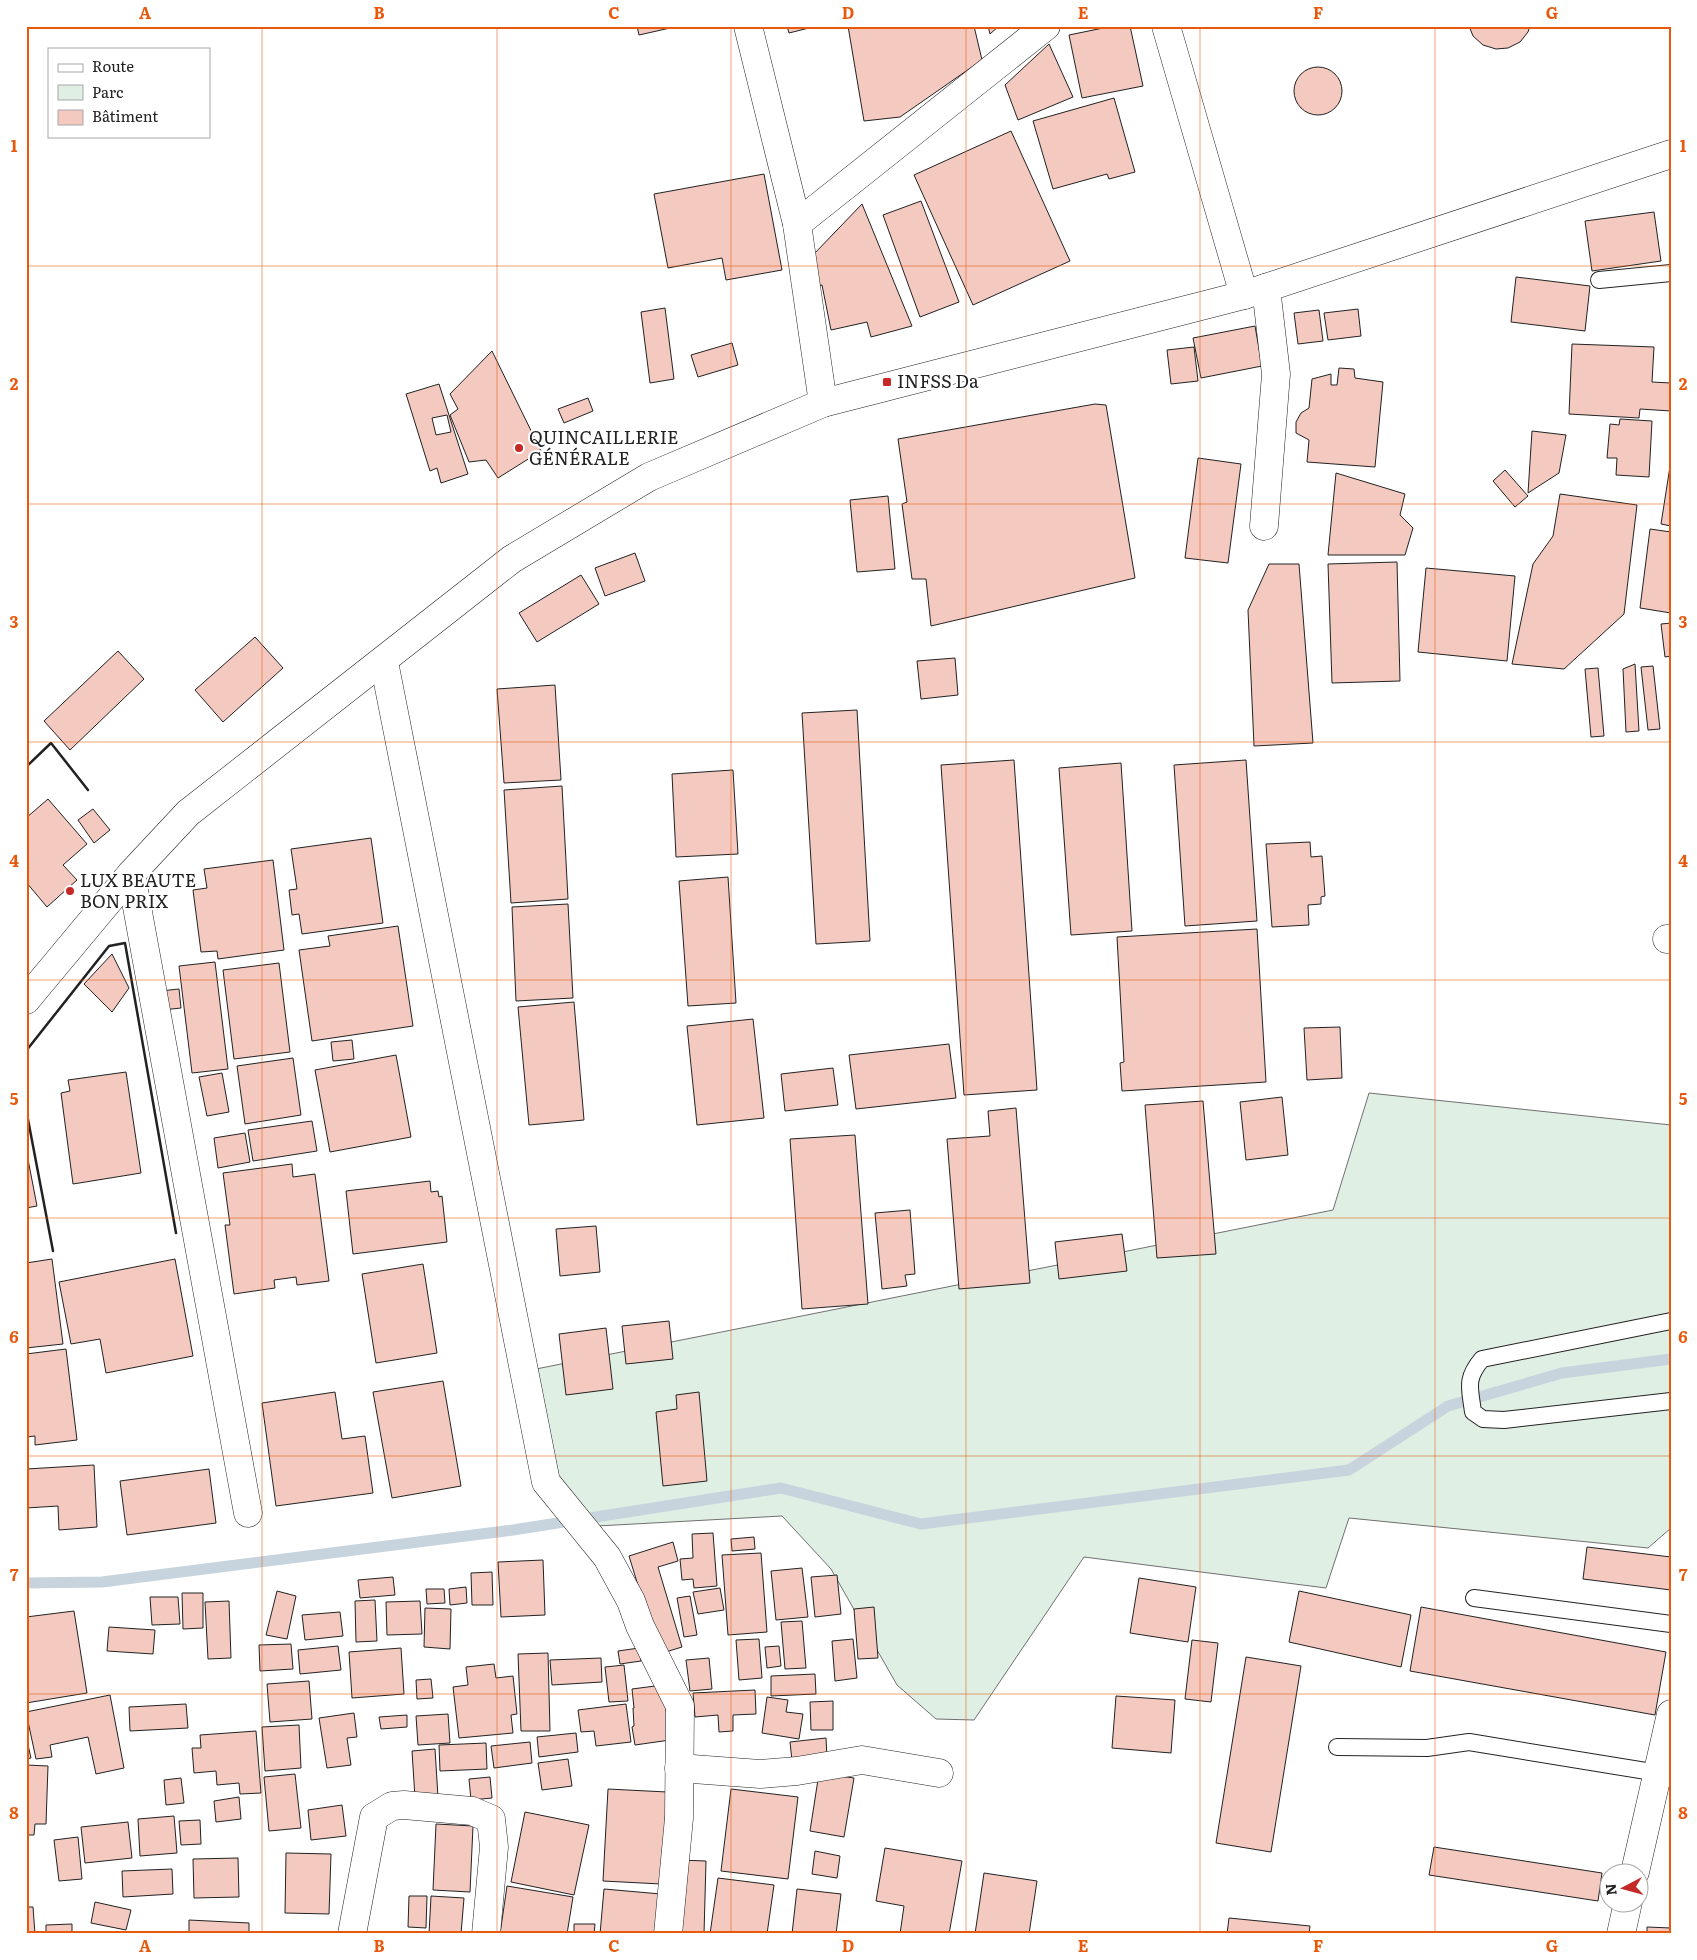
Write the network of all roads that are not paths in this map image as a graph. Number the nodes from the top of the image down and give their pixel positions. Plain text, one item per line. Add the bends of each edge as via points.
1 (748, 26) edge
2 (1046, 26) edge
3 (1166, 26) edge
4 (1671, 154) edge
5 (797, 224) junction
6 (1671, 273) edge
7 (1599, 280) dead end
8 (1255, 291) junction
9 (823, 403) junction
10 (1264, 526) dead end
11 (384, 662) junction
12 (131, 874) junction
13 (26, 1000) edge
14 (1671, 1321) edge
15 (1671, 1401) edge
16 (248, 1513) dead end
17 (1474, 1598) dead end
18 (1671, 1624) edge
19 (1671, 1714) edge
20 (1337, 1747) dead end
21 (679, 1768) junction
22 (938, 1773) dead end
23 (1664, 1773) edge
24 (1638, 1862) edge
25 (1626, 1912) edge
26 (352, 1934) edge
27 (486, 1934) edge
28 (668, 1934) edge
29 (1621, 1934) edge

1 - 5 street
2 - 5 street
3 - 8 street
4 - 8 street
5 - 9 street
6 - 7 lane
8 - 9 street
8 - 10 street via 1276,374
9 - 11 street via 640,482 512,559
11 - 12 street via 188,813
11 - 21 street via 546,1482 607,1557 632,1601 640,1626 680,1706
12 - 13 street
12 - 16 street
14 - 15 lane via 1482,1359 1469,1379 1473,1412 1483,1419 1504,1420
17 - 18 lane
19 - 23 street
20 - 23 lane via 1427,1748 1469,1742
21 - 22 street via 760,1774 862,1760
21 - 28 street via 679,1818
23 - 24 street
25 - 29 street
26 - 27 street via 374,1817 392,1806 404,1806 472,1811 491,1819 494,1847

